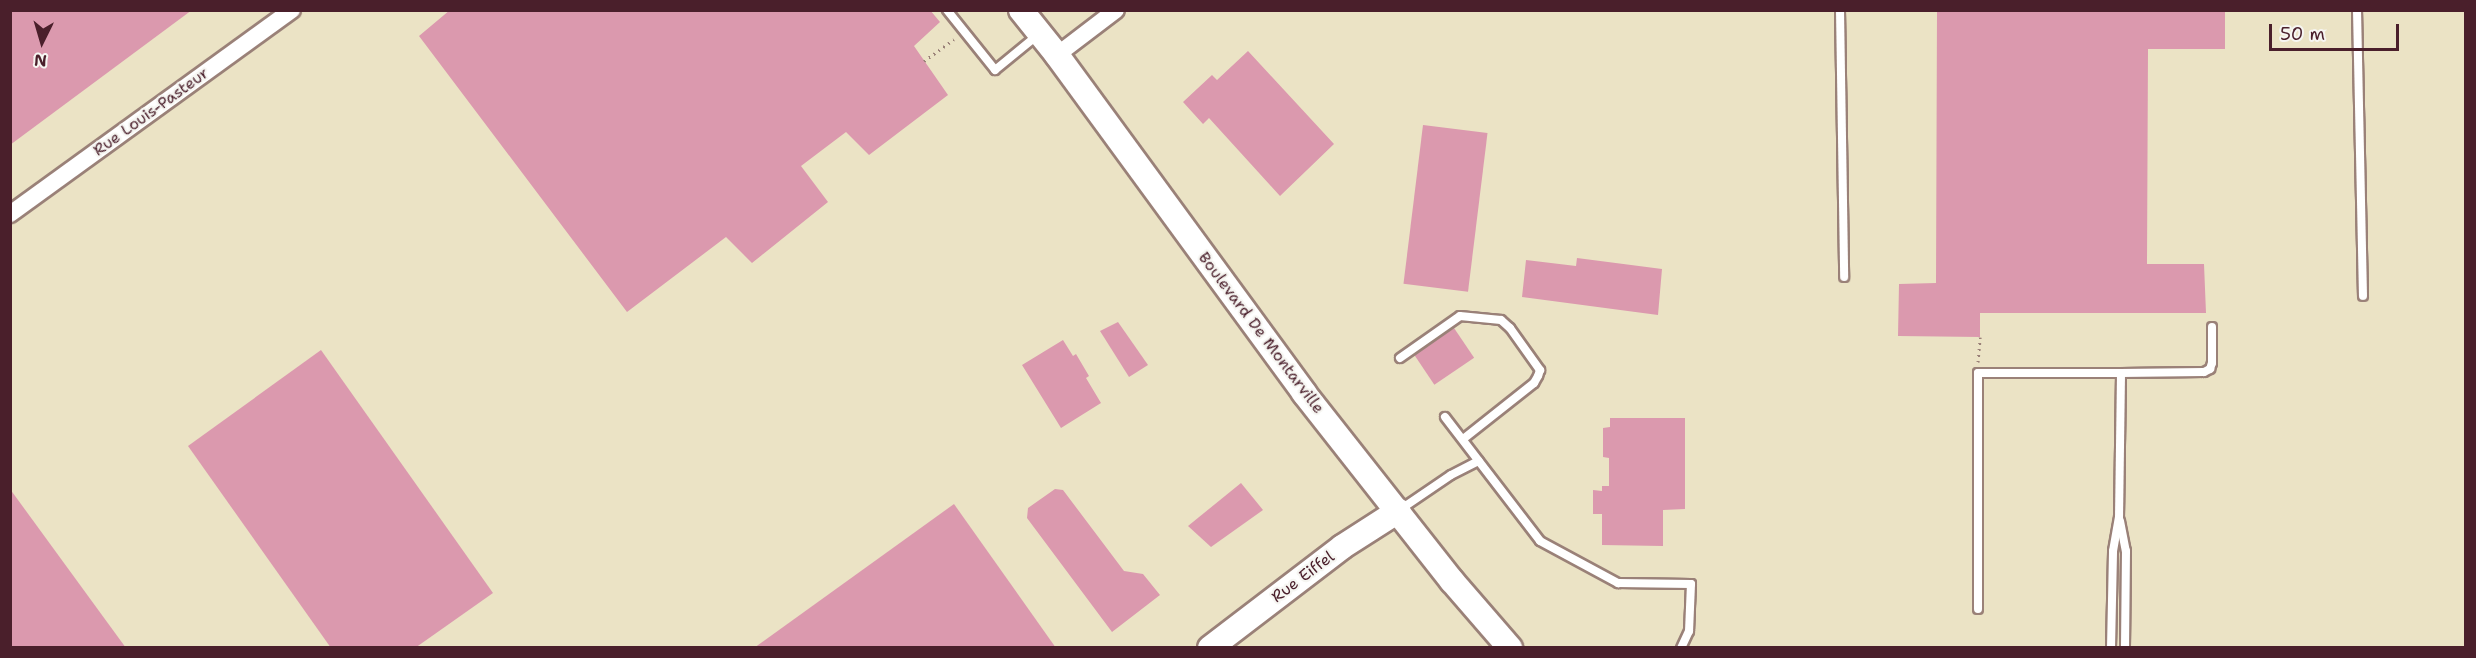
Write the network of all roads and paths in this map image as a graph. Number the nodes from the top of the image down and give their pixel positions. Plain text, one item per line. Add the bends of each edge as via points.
1 (292, 10) edge
2 (947, 10) edge
3 (1021, 10) edge
4 (1116, 10) edge
5 (1840, 10) edge
6 (2357, 10) edge
7 (964, 31) junction
8 (1040, 34) junction
9 (1057, 55) junction
10 (924, 61) dead end
11 (10, 214) edge
12 (1844, 277) dead end
13 (2363, 296) dead end
14 (2212, 327) dead end
15 (1980, 337) dead end
16 (1400, 358) dead end
17 (1978, 373) junction
18 (2121, 373) junction
19 (1445, 417) dead end
20 (1462, 439) junction
21 (1479, 461) junction
22 (1398, 511) junction
23 (2119, 518) junction
24 (1978, 609) dead end
25 (1210, 648) edge
26 (1510, 648) edge
27 (1681, 648) edge
28 (2111, 648) edge
29 (2125, 648) edge

1 - 11 street, Rue Louis-Pasteur
2 - 7 lane
3 - 8 street, Boulevard De Montarville
4 - 9 street
5 - 12 lane
6 - 13 lane
7 - 8 lane via 995,70
7 - 10 path
8 - 9 street, Boulevard De Montarville
9 - 22 street, Boulevard De Montarville via 1304,393
14 - 18 lane via 2210,369
15 - 17 path
16 - 20 lane via 1460,316 1501,320 1510,328 1540,370 1538,376
17 - 18 lane
17 - 24 lane
18 - 23 lane
19 - 20 lane
20 - 21 lane
21 - 22 lane
21 - 27 lane via 1540,542 1618,584 1691,584 1689,632
22 - 25 street, Rue Eiffel via 1342,548
22 - 26 street, Boulevard De Montarville
23 - 28 lane via 2113,551
23 - 29 lane via 2126,551

